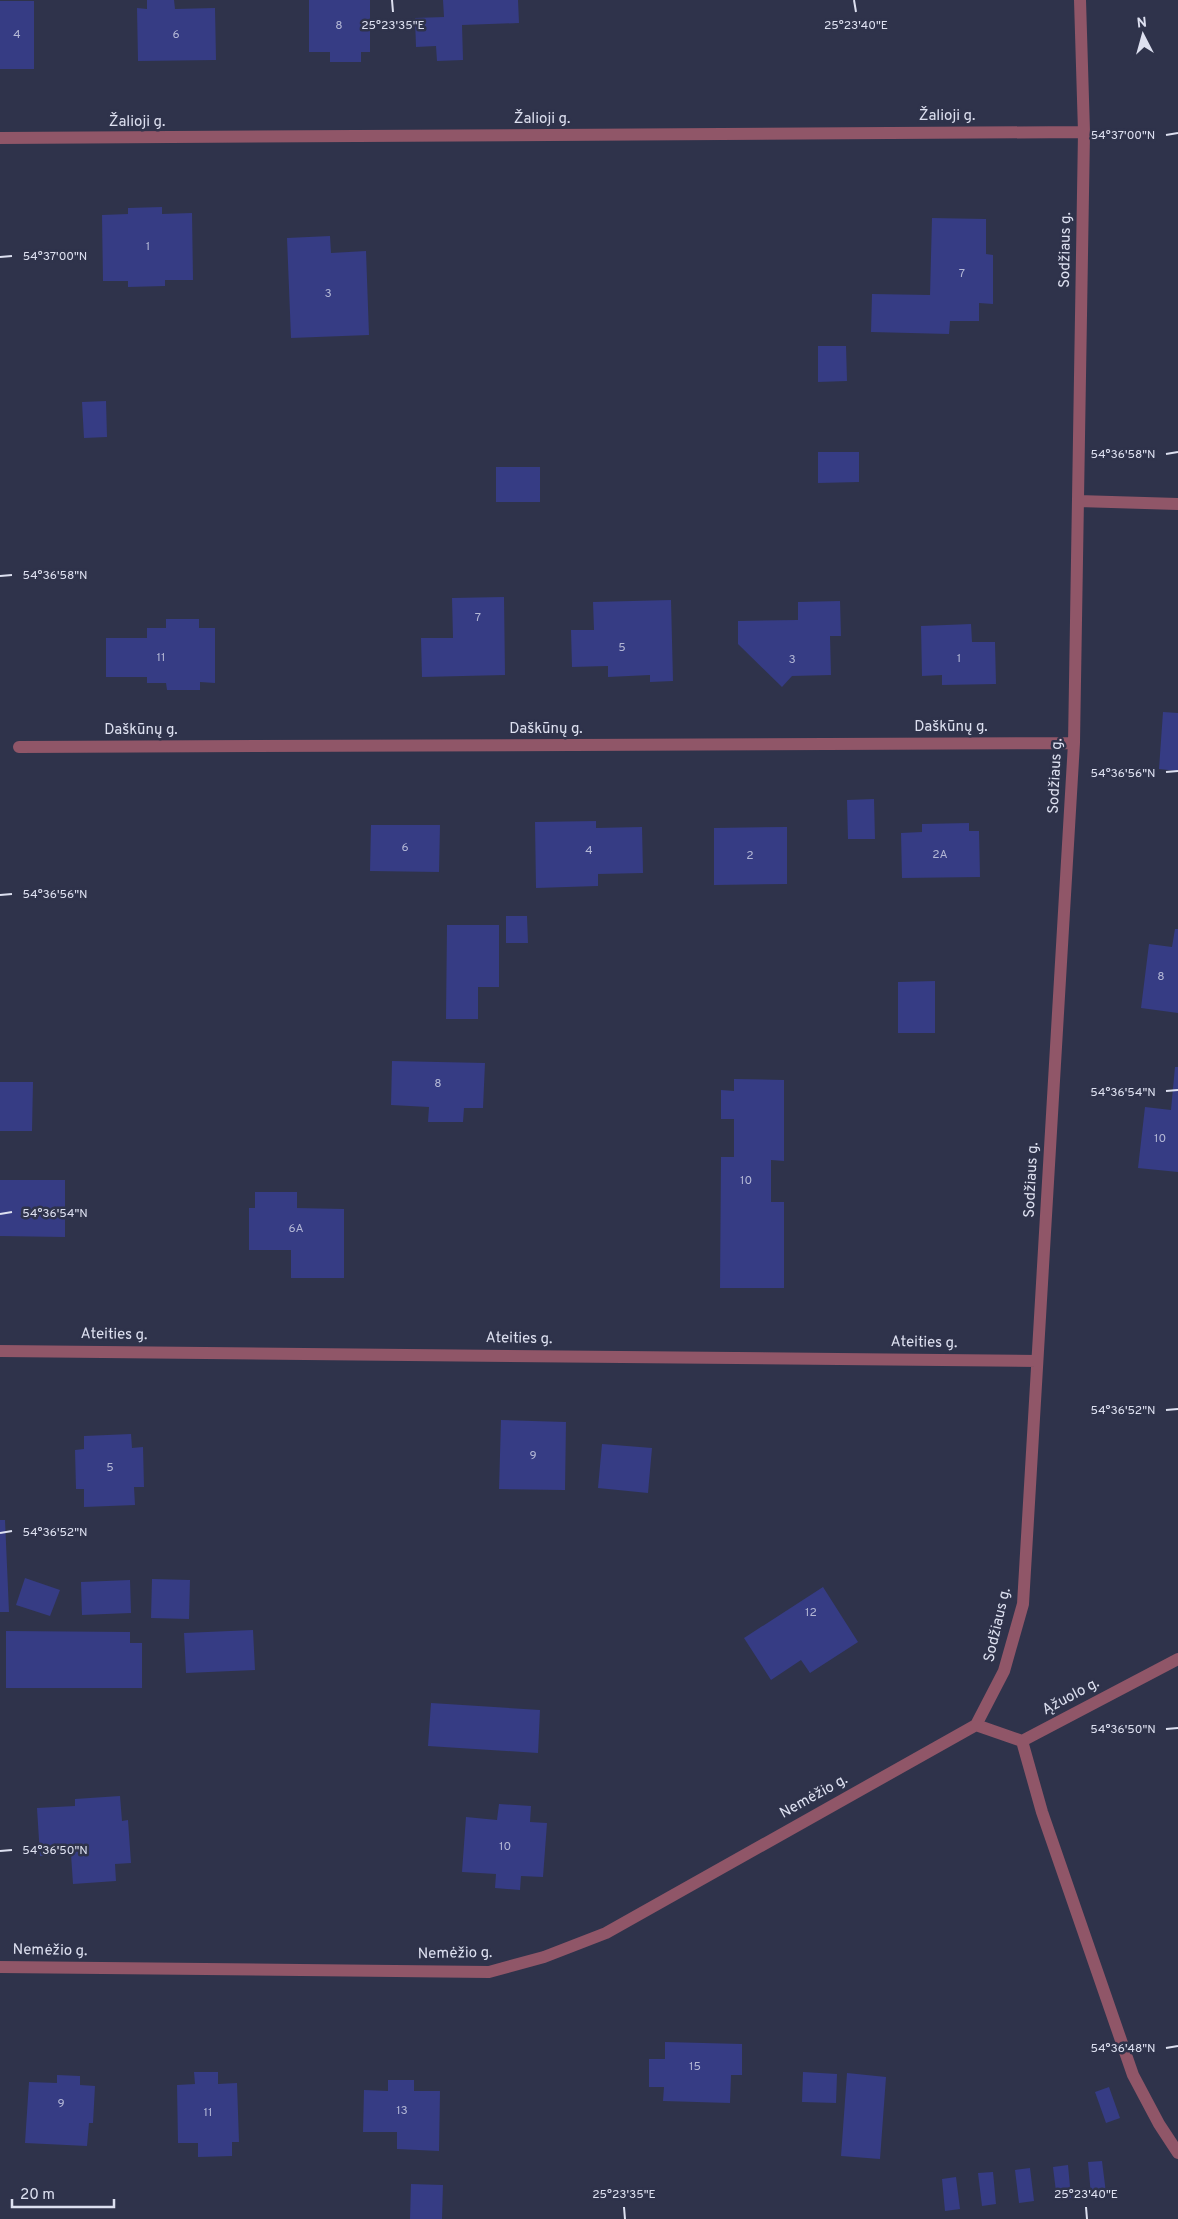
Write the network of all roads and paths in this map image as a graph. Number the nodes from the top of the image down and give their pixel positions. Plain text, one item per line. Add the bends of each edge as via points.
1 (1080, 0) edge
2 (1084, 132) junction
3 (0, 138) edge
4 (1078, 501) junction
5 (1178, 504) edge
6 (1074, 743) junction
7 (19, 747) dead end
8 (0, 1351) edge
9 (1037, 1361) junction
10 (1178, 1659) edge
11 (976, 1725) junction
12 (1022, 1741) junction
13 (0, 1967) edge
14 (1178, 2153) edge

1 - 2 street, Sodžiaus g.
2 - 3 street, Žalioji g.
2 - 4 street, Sodžiaus g.
4 - 5 street
4 - 6 street, Sodžiaus g.
6 - 7 street, Daškūnų g.
6 - 9 street, Sodžiaus g.
8 - 9 street, Ateities g.
9 - 11 street, Sodžiaus g. via 1023,1604 1004,1671
10 - 12 street, Ąžuolo g.
11 - 12 street
11 - 13 street, Nemėžio g. via 606,1933 544,1957 490,1972
12 - 14 street via 1042,1812 1133,2075

